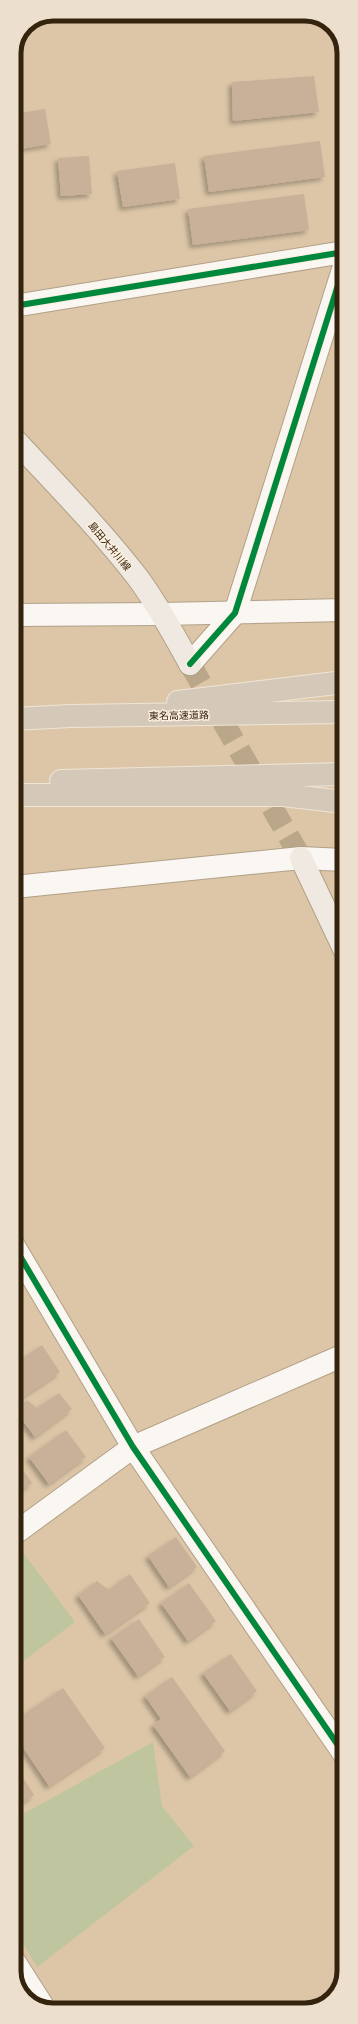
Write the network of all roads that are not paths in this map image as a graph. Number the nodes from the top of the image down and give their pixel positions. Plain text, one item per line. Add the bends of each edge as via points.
1 (337, 253) edge
2 (337, 288) edge
3 (21, 305) edge
4 (21, 446) edge
5 (337, 610) edge
6 (235, 613) junction
7 (162, 614) junction
8 (21, 615) edge
9 (190, 664) joint
10 (337, 683) edge
11 (337, 712) edge
12 (70, 716) junction
13 (21, 719) edge
14 (337, 774) edge
15 (21, 782) edge
16 (21, 795) edge
17 (337, 801) edge
18 (301, 858) junction
19 (337, 860) edge
20 (21, 886) edge
21 (337, 934) edge
22 (21, 1258) edge
23 (337, 1358) edge
24 (133, 1447) junction
25 (21, 1529) edge
26 (337, 1744) edge
27 (21, 1972) edge
28 (39, 2000) edge

1 - 3 street
2 - 6 street
4 - 7 main road, 島田大井川線 via 138,578
5 - 6 street
6 - 7 street
6 - 9 street
7 - 8 street
7 - 9 main road, 島田大井川線
10 - 12 highway
11 - 12 highway, 東名高速道路
12 - 13 highway, 東名高速道路
14 - 15 highway
16 - 17 highway via 283,795
18 - 19 street
18 - 20 street
18 - 21 main road
22 - 24 street
23 - 24 street
24 - 25 street
24 - 26 street
27 - 28 street

